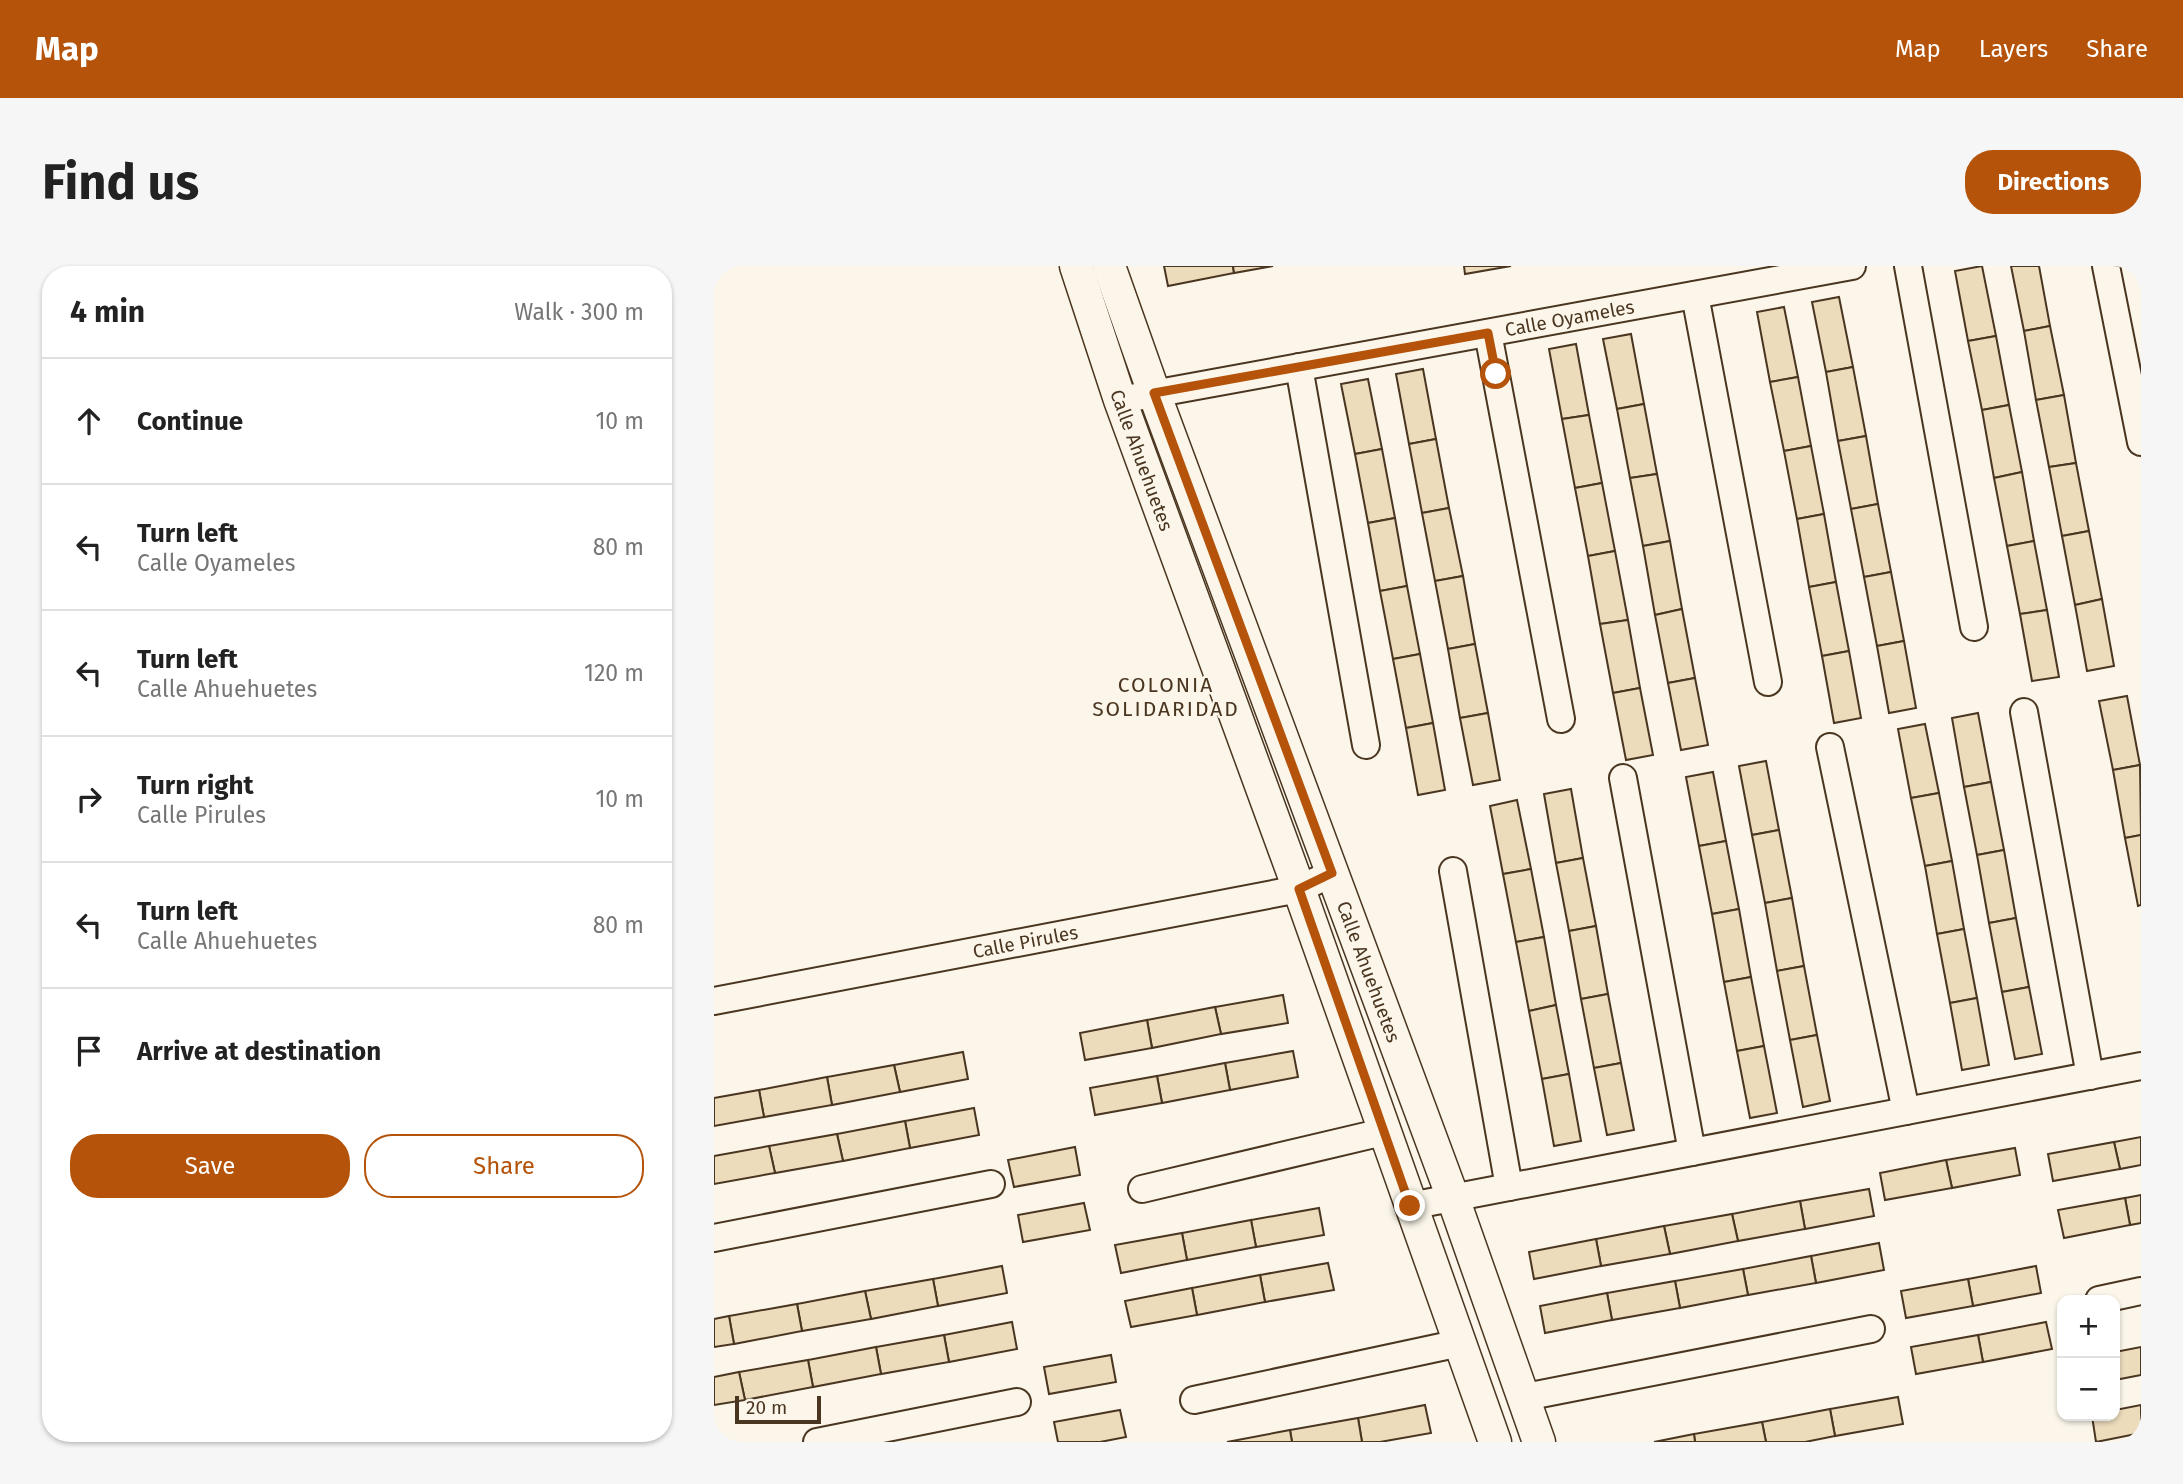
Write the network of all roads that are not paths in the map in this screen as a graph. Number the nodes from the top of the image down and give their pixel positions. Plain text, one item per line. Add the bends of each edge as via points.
1 (1076, 266) edge
2 (1109, 266) edge
3 (1852, 266) edge
4 (1908, 266) edge
5 (2106, 266) edge
6 (1695, 295) junction
7 (1488, 333) junction
8 (1298, 367) junction
9 (1154, 393) junction
10 (1120, 400) junction
11 (2141, 442) edge
12 (1973, 627) dead end
13 (1768, 682) dead end
14 (2024, 712) dead end
15 (1561, 719) dead end
16 (1366, 745) dead end
17 (1830, 747) dead end
18 (1623, 778) dead end
19 (1452, 871) dead end
20 (1332, 873) junction
21 (1299, 889) junction
22 (714, 1001) edge
23 (2141, 1066) edge
24 (2090, 1076) junction
25 (1906, 1111) junction
26 (1383, 1132) junction
27 (1692, 1152) junction
28 (991, 1184) dead end
29 (1509, 1187) junction
30 (1142, 1189) dead end
31 (1453, 1198) junction
32 (1410, 1206) junction
33 (714, 1238) edge
34 (2141, 1291) edge
35 (2120, 1296) edge
36 (1871, 1329) dead end
37 (1460, 1343) junction
38 (1525, 1398) junction
39 (1194, 1400) dead end
40 (1017, 1402) dead end
41 (817, 1442) edge
42 (1495, 1442) edge
43 (1539, 1442) edge

1 - 10 street, Calle Ahuehuetes
2 - 9 street, Calle Ahuehuetes
3 - 6 street, Calle Oyameles
4 - 12 street
5 - 11 street
6 - 7 street, Calle Oyameles
6 - 13 street
7 - 8 street, Calle Oyameles
7 - 15 street
8 - 9 street, Calle Oyameles
8 - 16 street
9 - 10 street, Calle Oyameles
9 - 20 street, Calle Ahuehuetes
10 - 21 street, Calle Ahuehuetes
14 - 24 street
17 - 25 street
18 - 27 street
19 - 29 street
20 - 21 street, Calle Pirules
20 - 31 street, Calle Ahuehuetes
21 - 22 street, Calle Pirules
21 - 26 street, Calle Ahuehuetes
23 - 24 street
24 - 25 street
25 - 27 street
26 - 30 street
26 - 32 street, Calle Ahuehuetes
27 - 29 street
28 - 33 street
29 - 31 street
31 - 32 street
31 - 38 street, Calle Ahuehuetes
32 - 37 street, Calle Ahuehuetes
34 - 35 street
36 - 38 street
37 - 39 street
37 - 42 street, Calle Ahuehuetes
38 - 43 street, Calle Ahuehuetes
40 - 41 street

